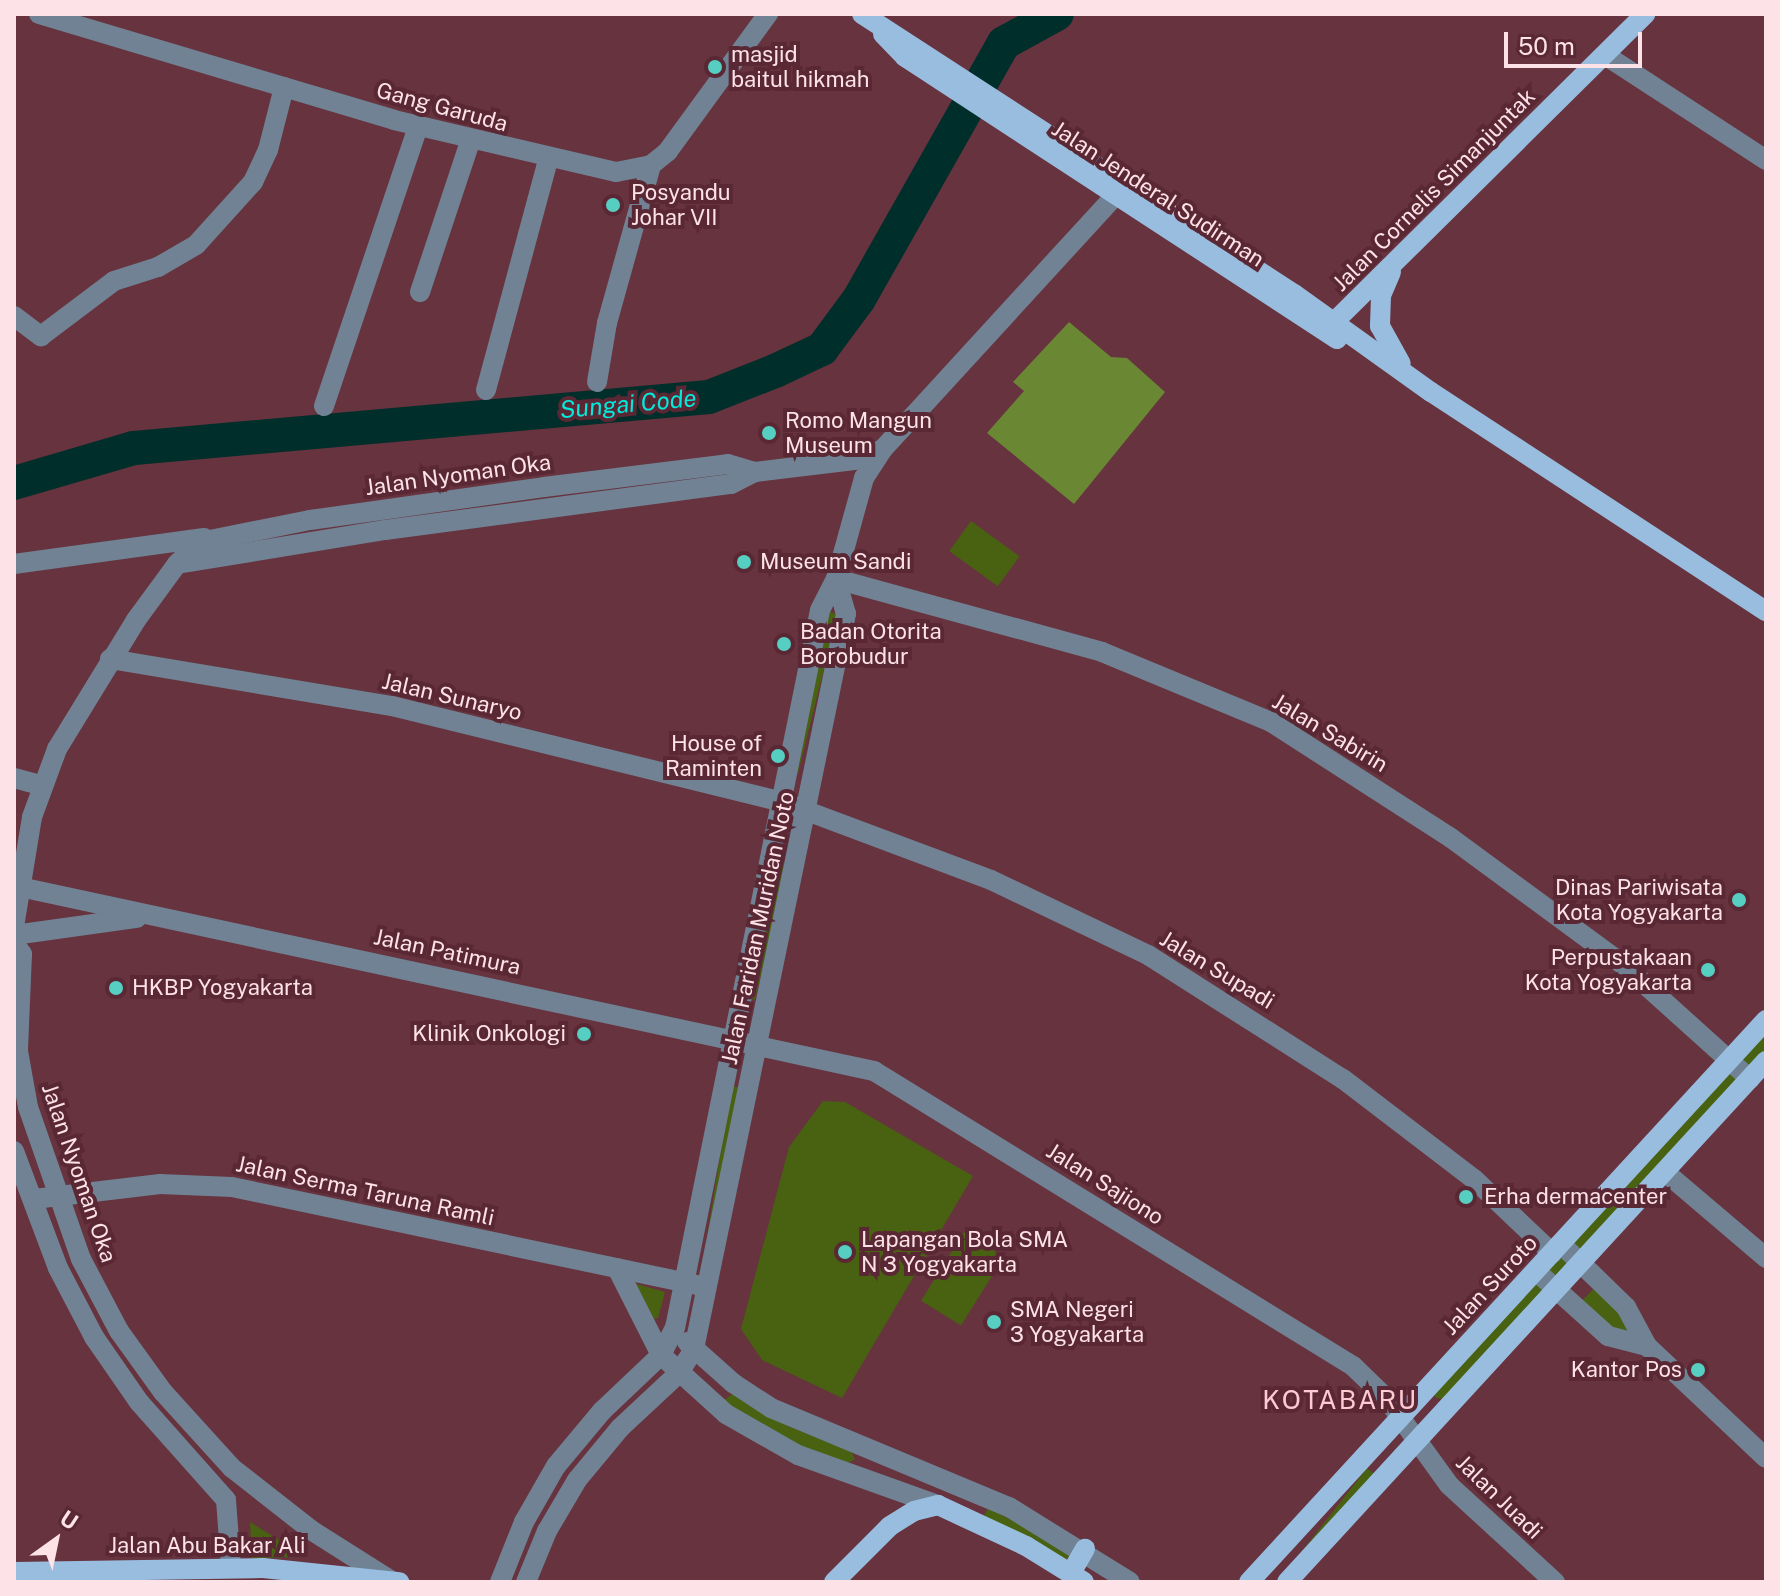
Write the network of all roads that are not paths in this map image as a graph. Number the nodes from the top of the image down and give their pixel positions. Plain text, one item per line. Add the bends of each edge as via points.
1 (39, 14) edge
2 (768, 14) edge
3 (1645, 14) edge
4 (866, 17) edge
5 (1605, 55) junction
6 (284, 87) junction
7 (418, 126) junction
8 (471, 139) junction
9 (548, 160) junction
10 (1766, 160) edge
11 (1078, 161) junction
12 (651, 165) junction
13 (1116, 195) junction
14 (1399, 258) junction
15 (1256, 287) junction
16 (420, 292) dead end
17 (1365, 292) junction
18 (1304, 301) junction
19 (14, 316) edge
20 (1329, 327) junction
21 (1413, 379) junction
22 (597, 382) dead end
23 (486, 390) dead end
24 (1431, 392) junction
25 (324, 406) dead end
26 (882, 450) junction
27 (311, 530) junction
28 (208, 538) junction
29 (14, 564) edge
30 (177, 564) junction
31 (836, 579) junction
32 (1766, 611) edge
33 (110, 659) junction
34 (14, 778) edge
35 (41, 785) junction
36 (780, 801) junction
37 (807, 813) junction
38 (20, 887) junction
39 (149, 916) junction
40 (14, 927) edge
41 (14, 935) edge
42 (14, 943) edge
43 (1766, 1020) edge
44 (734, 1037) junction
45 (758, 1042) junction
46 (1729, 1061) junction
47 (1766, 1061) edge
48 (1750, 1079) junction
49 (37, 1139) junction
50 (14, 1148) edge
51 (1665, 1172) junction
52 (57, 1195) junction
53 (34, 1199) junction
54 (1557, 1248) junction
55 (1766, 1258) edge
56 (1580, 1263) junction
57 (617, 1268) junction
58 (1536, 1271) junction
59 (685, 1282) junction
60 (708, 1287) junction
61 (1556, 1289) junction
62 (675, 1328) junction
63 (1647, 1346) junction
64 (694, 1349) junction
65 (661, 1355) junction
66 (678, 1374) junction
67 (1400, 1417) junction
68 (1416, 1442) junction
69 (1766, 1458) edge
70 (556, 1466) junction
71 (577, 1480) junction
72 (938, 1505) junction
73 (1085, 1549) junction
74 (231, 1567) junction
75 (14, 1572) edge
76 (1077, 1577) edge
77 (394, 1581) edge
78 (500, 1582) edge
79 (526, 1582) edge
80 (834, 1582) edge
81 (1130, 1582) edge
82 (1249, 1582) edge
83 (1287, 1582) edge
84 (1555, 1582) edge

1 - 6 street, Gang Garuda
2 - 12 street via 668,151
3 - 5 main road, Jalan Cornelis Simanjuntak
4 - 11 main road, Jalan Jenderal Sudirman
5 - 10 street
5 - 14 main road, Jalan Cornelis Simanjuntak
6 - 7 street, Gang Garuda
6 - 19 street via 268,150 253,182 196,245 158,267 114,281 41,336
7 - 8 street, Gang Garuda
7 - 25 street
8 - 9 street, Gang Garuda
8 - 16 street
9 - 12 street, Gang Garuda via 616,172
9 - 23 street
11 - 13 main road, Jalan Jenderal Sudirman
11 - 18 main road, Jalan Jenderal Sudirman
12 - 22 street via 607,323
13 - 15 main road, Jalan Jenderal Sudirman
13 - 26 street, Jalan Faridan Muridan Noto
14 - 17 main road, Jalan Cornelis Simanjuntak
14 - 21 main road via 1381,296 1380,326
15 - 18 main road
15 - 20 main road, Jalan Jenderal Sudirman
17 - 18 main road via 1323,303
17 - 20 main road, Jalan Cornelis Simanjuntak
18 - 20 main road, Jalan Jenderal Sudirman
20 - 21 main road, Jalan Jenderal Sudirman
20 - 24 main road, Jalan Jenderal Sudirman
21 - 24 main road, Jalan Jenderal Sudirman
24 - 32 main road, Jalan Jenderal Sudirman
26 - 27 street, Jalan Nyoman Oka via 854,460 755,472 728,464
26 - 31 street, Jalan Faridan Muridan Noto via 857,494
27 - 28 street, Jalan Nyoman Oka
27 - 30 street, Jalan Nyoman Oka
28 - 29 street
28 - 30 street, Jalan Nyoman Oka
30 - 33 street, Jalan Nyoman Oka
31 - 36 street, Jalan Faridan Muridan Noto via 820,610
31 - 37 street, Jalan Faridan Muridan Noto via 846,614
31 - 46 street, Jalan Sabirin via 1102,652 1271,722 1451,838 1620,962
33 - 35 street, Jalan Nyoman Oka
33 - 36 street, Jalan Sunaryo via 392,706
34 - 35 street
35 - 38 street, Jalan Nyoman Oka
36 - 37 street, Jalan Sunaryo
36 - 44 street, Jalan Faridan Muridan Noto
37 - 45 street, Jalan Faridan Muridan Noto
37 - 54 street, Jalan Supadi via 1025,895 1182,975 1397,1118
38 - 39 street, Jalan Patimura
38 - 40 street, Jalan Nyoman Oka
39 - 41 street, Jalan Patimura
39 - 44 street, Jalan Patimura
42 - 49 street, Jalan Nyoman Oka via 22,954 19,1060
43 - 46 main road, Jalan Suroto
44 - 45 street, Jalan Patimura
44 - 59 street, Jalan Faridan Muridan Noto
45 - 60 street, Jalan Faridan Muridan Noto
45 - 67 street, Jalan Sajiono via 851,1062 885,1076 1353,1366
46 - 48 street, Jalan Sabirin
46 - 54 main road, Jalan Suroto
47 - 48 main road
48 - 51 main road
49 - 50 street
49 - 52 street, Jalan Nyoman Oka
50 - 53 street
51 - 55 street
51 - 56 main road
52 - 53 street, Jalan Serma Taruna Ramli
52 - 57 street, Jalan Serma Taruna Ramli via 160,1184 232,1187
52 - 77 street, Jalan Nyoman Oka via 105,1306 133,1353 182,1415 263,1495
53 - 74 street via 68,1289 106,1357 157,1425 226,1500
54 - 56 street, Jalan Supadi
54 - 58 main road, Jalan Suroto
56 - 61 main road
56 - 63 street, Jalan Supadi via 1626,1307
57 - 59 street, Jalan Serma Taruna Ramli
57 - 65 street
58 - 61 street
58 - 67 main road, Jalan Suroto
59 - 60 street, Jalan Serma Taruna Ramli
59 - 62 street, Jalan Faridan Muridan Noto
60 - 64 street, Jalan Faridan Muridan Noto
61 - 63 street via 1608,1336
61 - 68 main road
62 - 64 street
62 - 65 street, Jalan Faridan Muridan Noto
63 - 69 street
64 - 66 street, Jalan Faridan Muridan Noto
64 - 73 street via 771,1408 978,1492
65 - 66 street
65 - 70 street, Jalan Faridan Muridan Noto via 610,1402
66 - 71 street, Jalan Faridan Muridan Noto via 612,1437
66 - 72 street via 761,1437
67 - 68 street, Jalan Sajiono
67 - 82 main road, Jalan Suroto
68 - 83 main road
68 - 84 street, Jalan Juadi via 1449,1485
70 - 71 street
70 - 78 street, Jalan Faridan Muridan Noto via 524,1522
71 - 79 street, Jalan Faridan Muridan Noto via 547,1531
72 - 76 main road
72 - 80 main road via 914,1511 890,1526
73 - 76 main road
73 - 81 street
74 - 75 main road, Jalan Abu Bakar Ali
74 - 77 main road, Jalan Abu Bakar Ali

